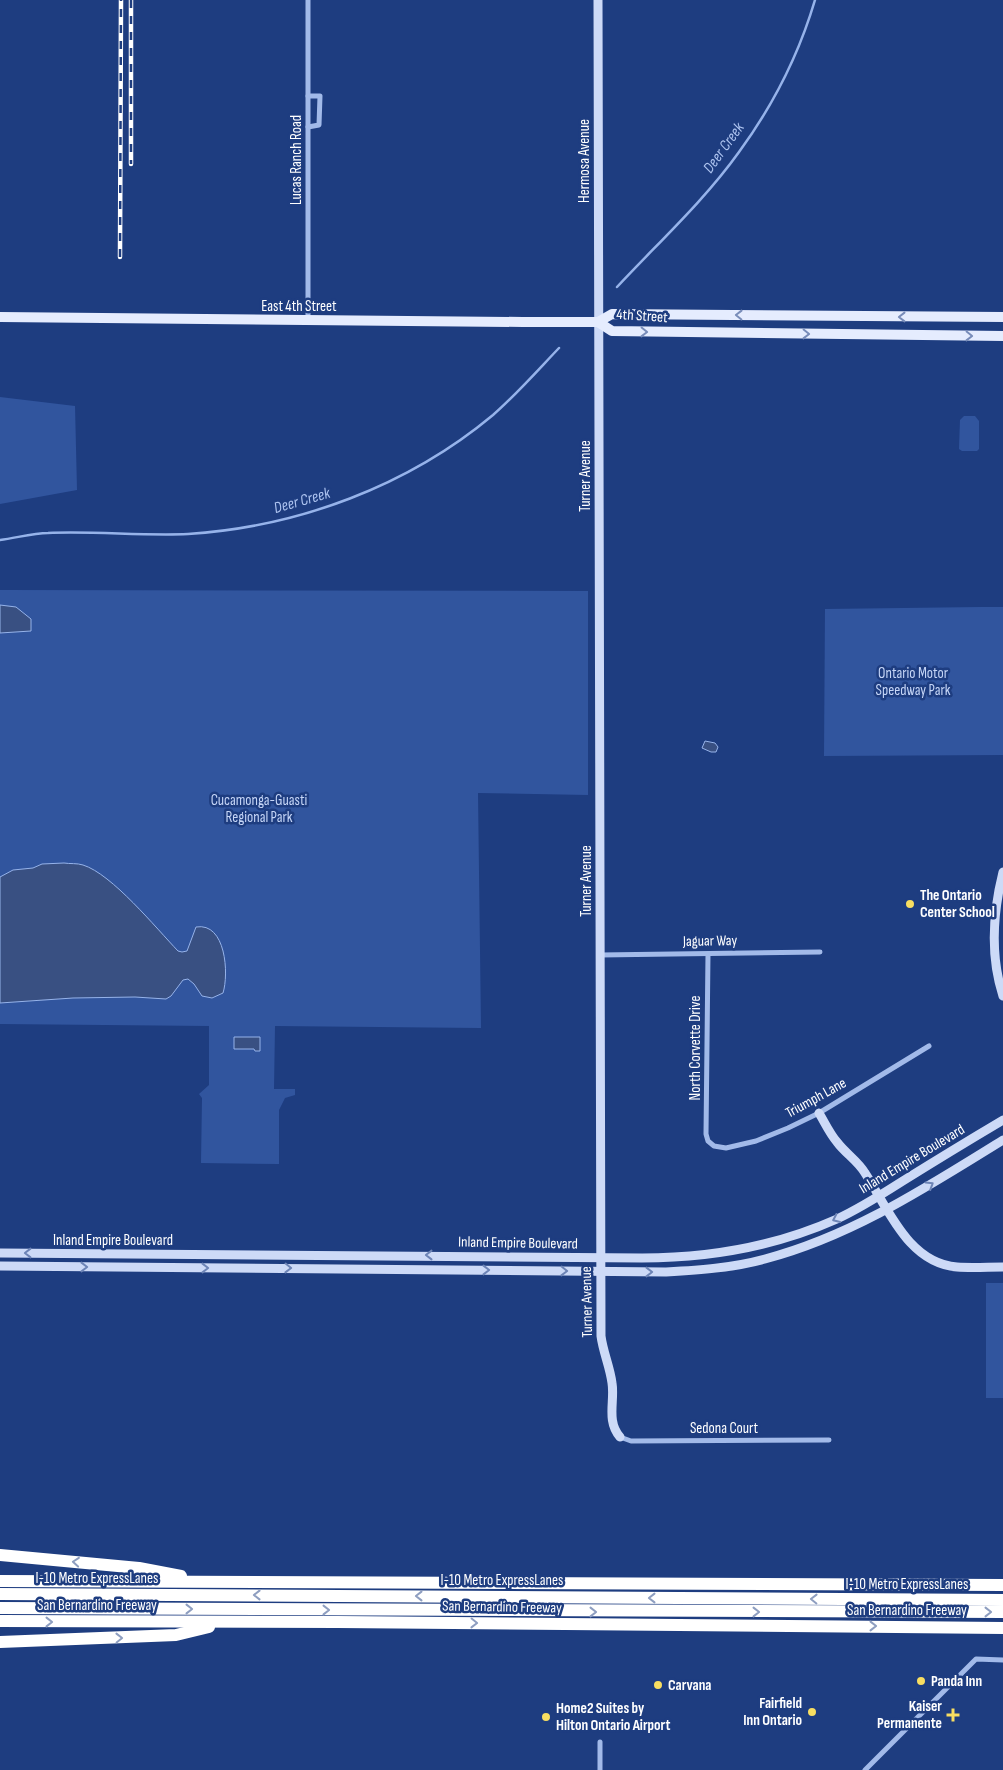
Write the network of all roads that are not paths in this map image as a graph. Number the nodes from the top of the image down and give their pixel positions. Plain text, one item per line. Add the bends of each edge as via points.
1 (308, 0) edge
2 (598, 0) edge
3 (308, 96) junction
4 (308, 126) junction
5 (0, 317) edge
6 (1003, 317) edge
7 (308, 321) junction
8 (598, 322) junction
9 (1003, 336) edge
10 (1003, 872) edge
11 (820, 952) dead end
12 (600, 954) junction
13 (708, 954) junction
14 (1003, 996) edge
15 (929, 1046) dead end
16 (819, 1113) junction
17 (1003, 1120) edge
18 (1003, 1140) edge
19 (708, 1141) joint
20 (879, 1196) junction
21 (888, 1209) junction
22 (0, 1253) edge
23 (600, 1258) junction
24 (0, 1266) edge
25 (1003, 1267) edge
26 (600, 1271) junction
27 (620, 1437) joint
28 (829, 1440) dead end
29 (0, 1555) edge
30 (0, 1581) edge
31 (211, 1582) junction
32 (1003, 1585) edge
33 (0, 1594) edge
34 (1003, 1600) edge
35 (0, 1608) edge
36 (1003, 1612) edge
37 (0, 1621) edge
38 (228, 1622) junction
39 (1003, 1628) edge
40 (0, 1642) edge
41 (1003, 1660) edge
42 (600, 1742) dead end
43 (600, 1770) edge
44 (865, 1770) edge

1 - 3 street, Lucas Ranch Road
2 - 8 main road, Hermosa Avenue
3 - 4 street, Lucas Ranch Road
3 - 4 street via 320,96 319,126
4 - 7 street, Lucas Ranch Road
5 - 7 main road, East 4th Street
6 -> 8 main road, 4th Street via 612,314
7 - 8 main road, East 4th Street
8 -> 9 main road, 4th Street via 612,331
8 - 12 main road, Turner Avenue
10 - 14 main road via 994,937
11 - 13 street, Jaguar Way
12 - 13 street, Jaguar Way
12 - 23 main road, Turner Avenue
13 - 19 street, North Corvette Drive
15 - 16 street, Triumph Lane
16 - 19 street, Triumph Lane via 756,1141 726,1148
16 - 20 main road via 837,1143 864,1170
17 - 20 main road, Inland Empire Boulevard
21 -> 18 main road, Inland Empire Boulevard
20 - 21 main road
20 -> 23 main road, Inland Empire Boulevard via 797,1235 728,1253 669,1258
21 - 25 main road via 902,1232 925,1255 956,1267
26 -> 21 main road, Inland Empire Boulevard via 685,1271 764,1260 835,1236
23 -> 22 main road, Inland Empire Boulevard
23 - 26 main road, Turner Avenue
24 -> 26 main road, Inland Empire Boulevard
26 - 27 main road, Turner Avenue via 602,1350 612,1383 612,1424
27 - 28 street, Sedona Court via 631,1441
31 -> 29 highway via 139,1568
30 - 31 highway, San Bernardino Freeway
31 - 32 highway, San Bernardino Freeway
34 -> 33 highway, I-10 Metro ExpressLanes
35 -> 36 highway, I-10 Metro ExpressLanes
37 -> 38 highway, San Bernardino Freeway
38 -> 39 highway, San Bernardino Freeway
40 -> 38 highway via 176,1636
41 - 44 street via 976,1658
42 - 43 street

